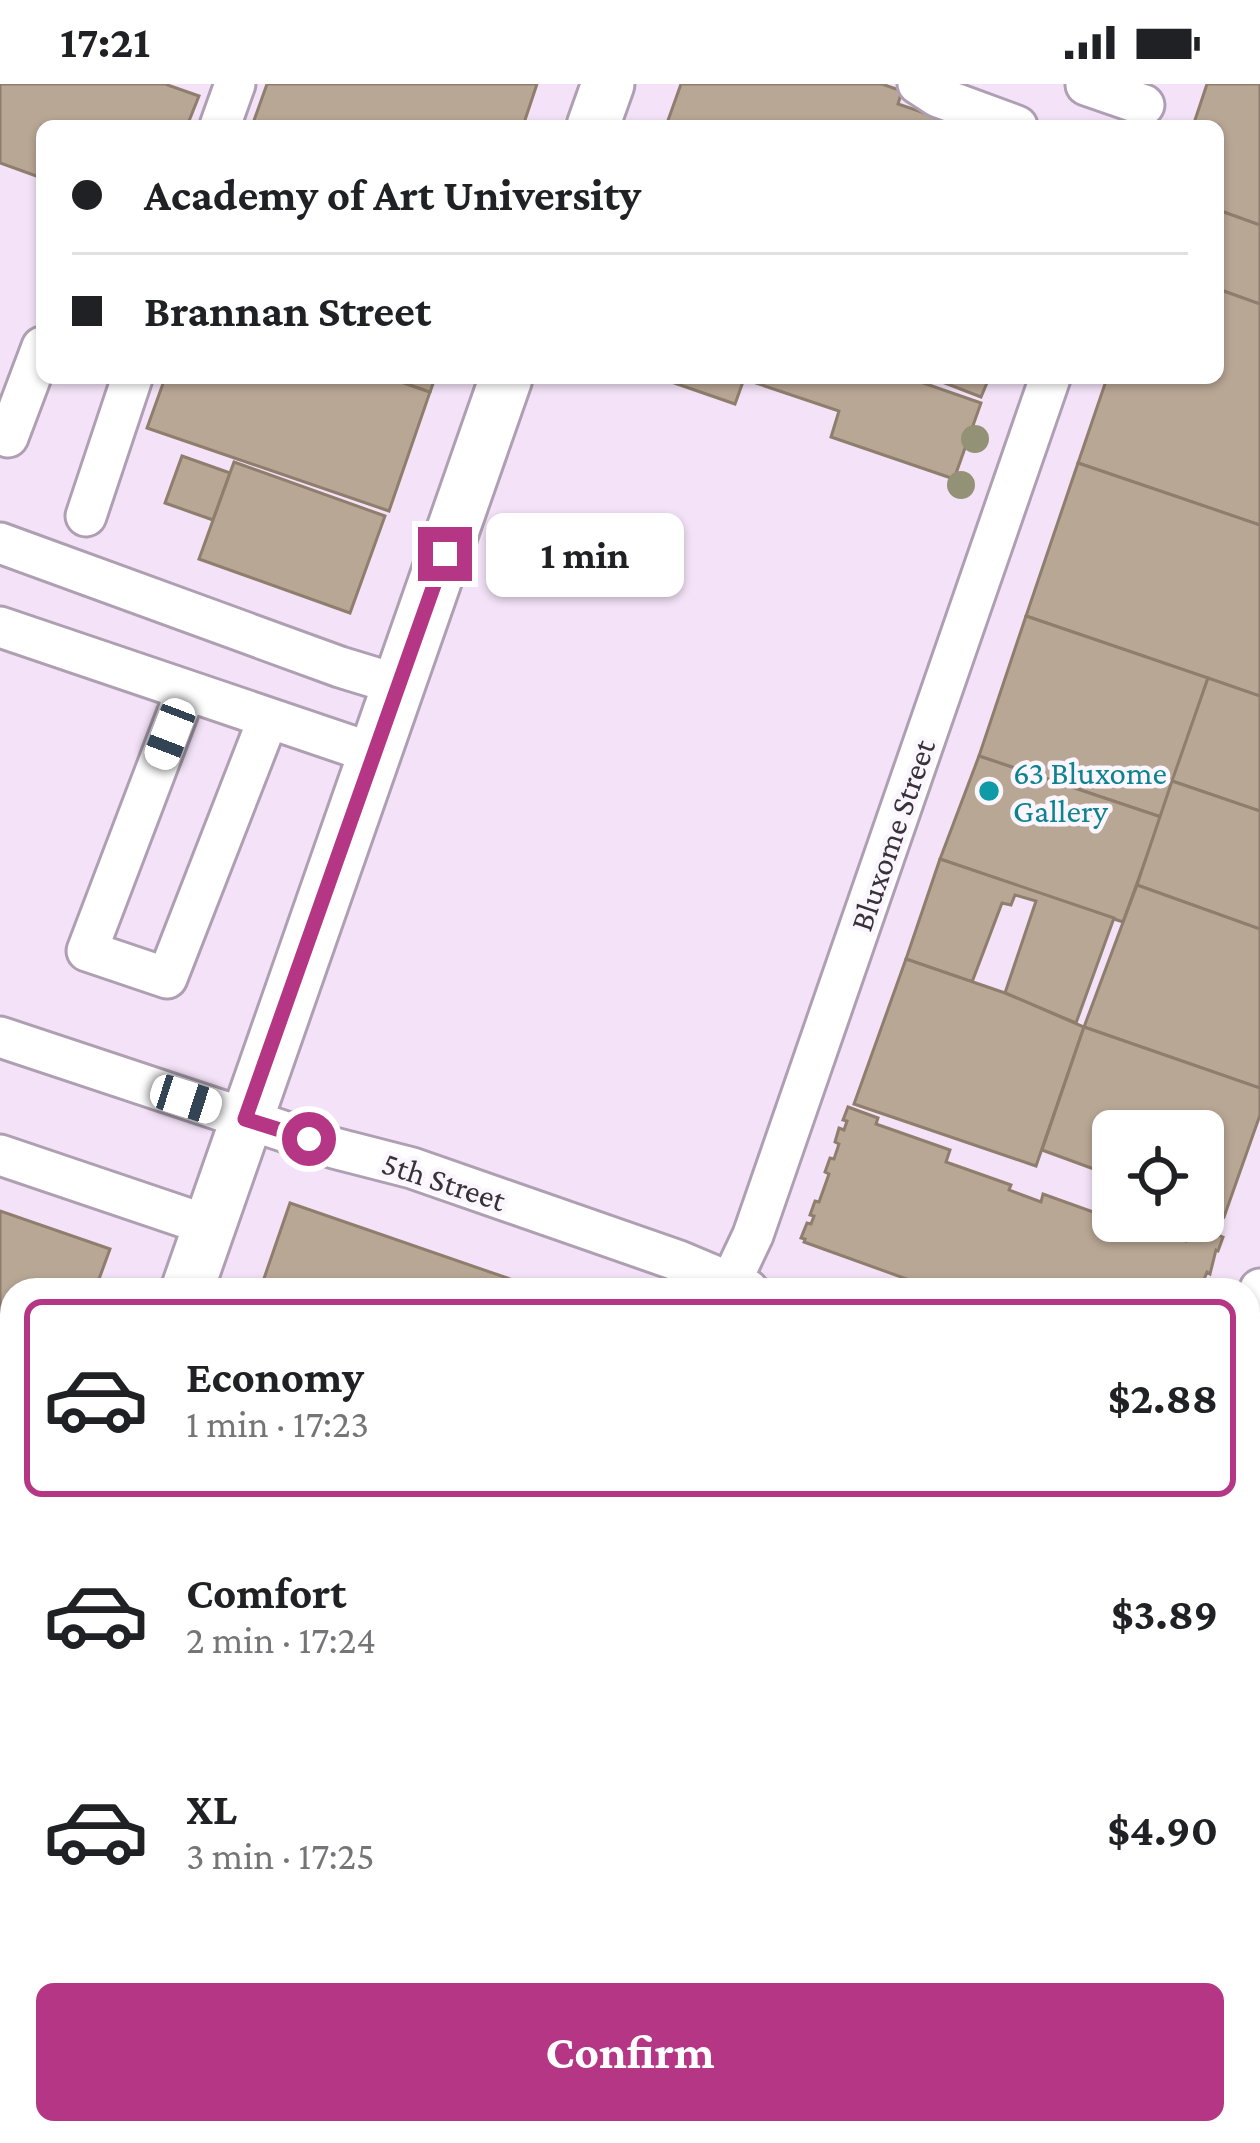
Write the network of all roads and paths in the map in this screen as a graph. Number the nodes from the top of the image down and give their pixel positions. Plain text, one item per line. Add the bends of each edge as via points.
1 (235, 84) edge
2 (608, 84) edge
3 (918, 84) edge
4 (1086, 86) edge
5 (1145, 105) edge
6 (222, 120) edge
7 (595, 120) edge
8 (999, 120) edge
9 (36, 363) edge
10 (130, 384) edge
11 (504, 384) edge
12 (1048, 384) edge
13 (0, 434) edge
14 (86, 516) dead end
15 (0, 543) edge
16 (0, 627) edge
17 (399, 685) junction
18 (187, 691) junction
19 (268, 719) junction
20 (375, 754) junction
21 (0, 1037) edge
22 (245, 1119) junction
23 (0, 1155) edge
24 (210, 1226) junction
25 (192, 1278) edge
26 (714, 1278) edge
27 (738, 1278) edge

1 - 6 street
2 - 7 main road
3 - 8 street
4 - 5 street
9 - 13 street via 8,437
10 - 14 street
11 - 17 main road
12 - 27 street, Bluxome Street
15 - 17 street
16 - 18 street
17 - 20 main road
18 - 19 street
18 - 19 street via 87,952 166,978
19 - 20 street
20 - 22 main road
21 - 22 street, 5th Street
22 - 24 main road
22 - 26 street, 5th Street via 412,1168
23 - 24 street
24 - 25 main road

